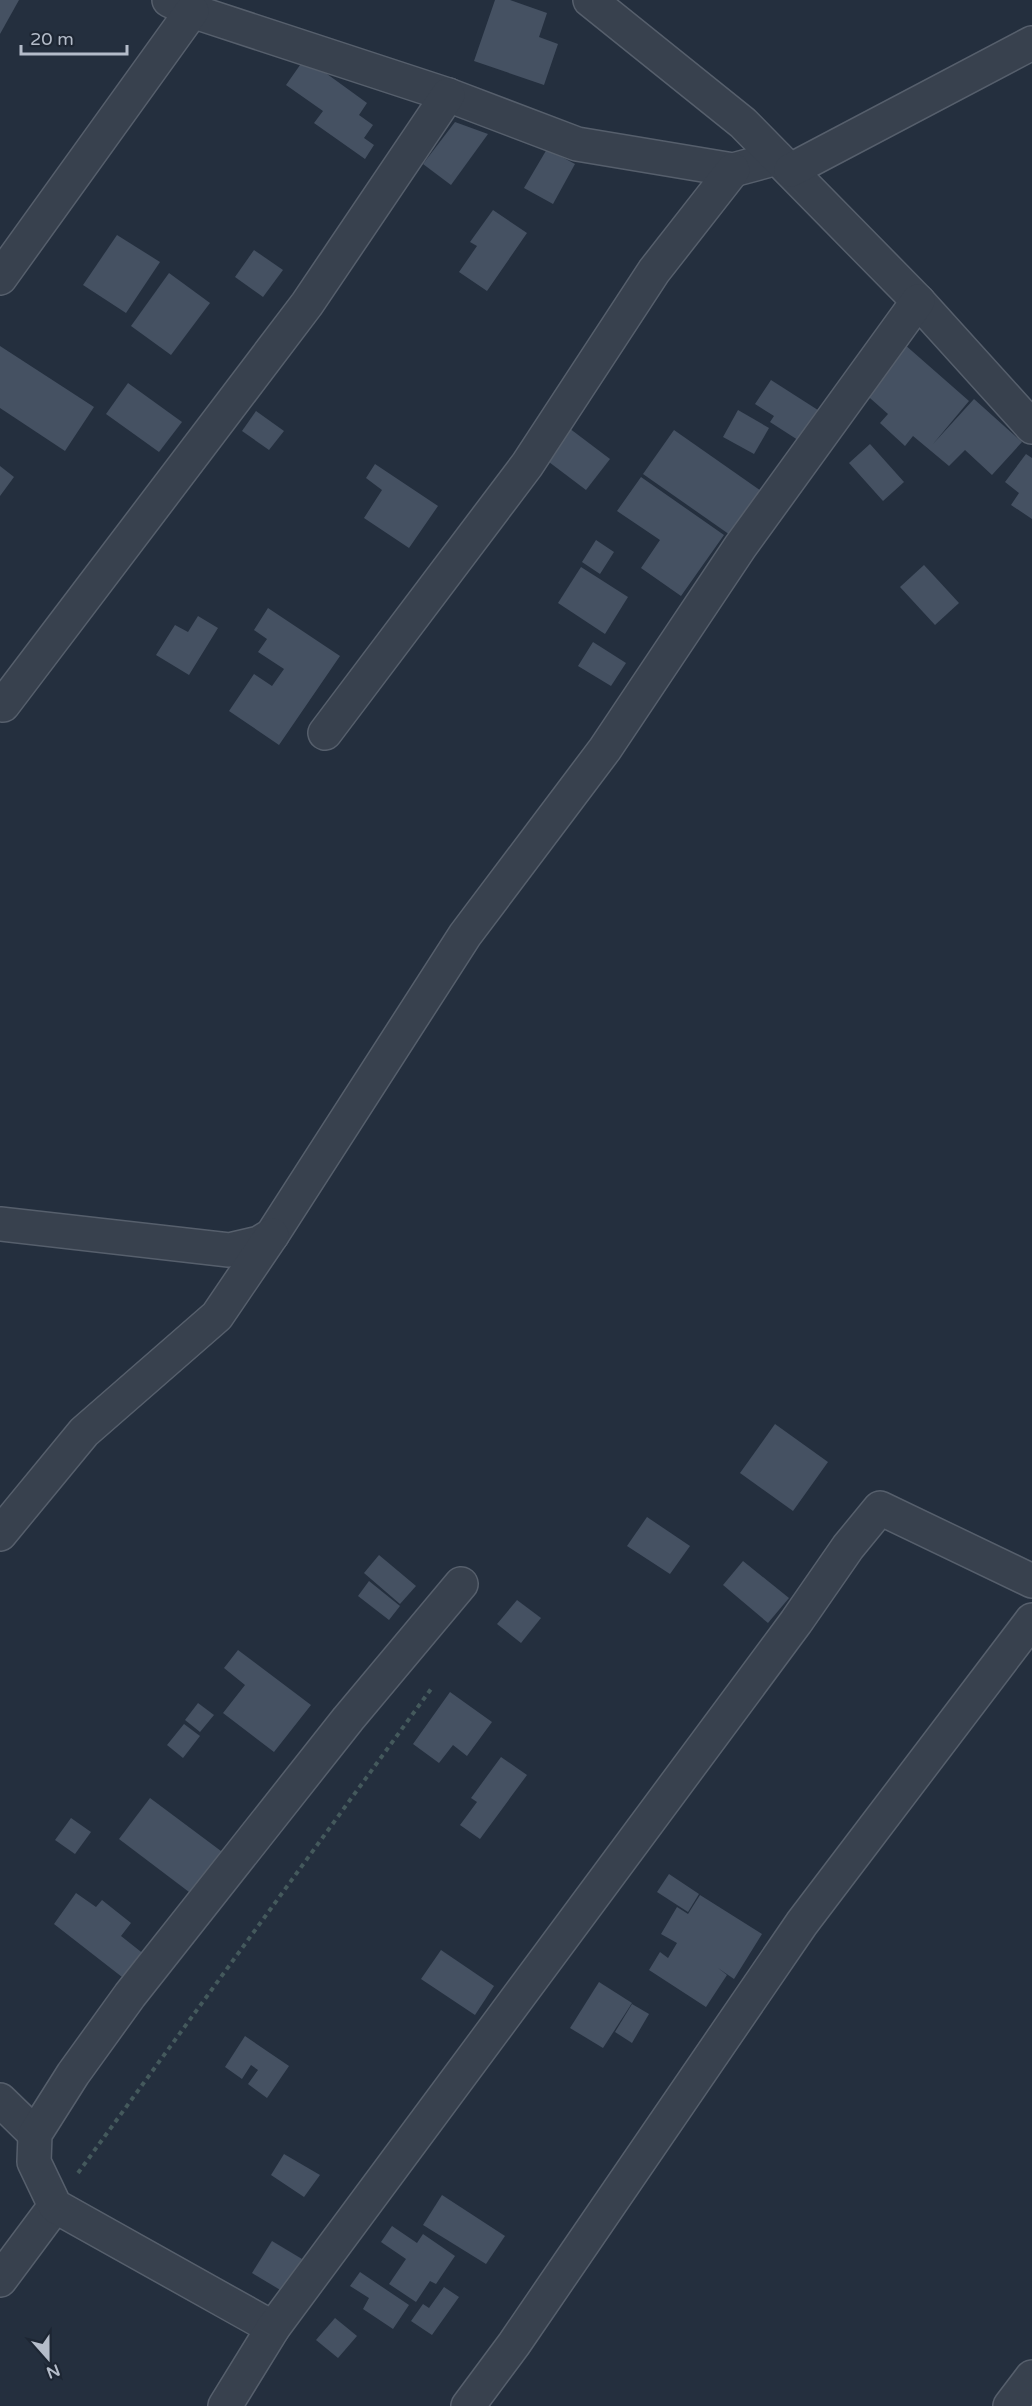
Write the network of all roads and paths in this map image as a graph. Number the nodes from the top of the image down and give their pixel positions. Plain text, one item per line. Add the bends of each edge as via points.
1 (590, 0) edge
2 (181, 6) edge
3 (1032, 43) edge
4 (448, 95) junction
5 (784, 164) junction
6 (733, 170) junction
7 (0, 278) edge
8 (918, 301) junction
9 (1032, 427) edge
10 (0, 704) edge
11 (325, 733) dead end
12 (0, 1224) edge
13 (272, 1235) junction
14 (0, 1534) edge
15 (1032, 1581) edge
16 (461, 1584) dead end
17 (1032, 1620) edge
18 (431, 1689) dead end
19 (0, 2100) edge
20 (35, 2133) junction
21 (55, 2206) junction
22 (0, 2280) edge
23 (273, 2328) junction
24 (1032, 2376) edge
25 (225, 2406) edge
26 (468, 2406) edge
27 (1010, 2406) edge

1 - 5 street via 743,123
2 - 4 street
2 - 7 street
3 - 5 street
4 - 6 street via 577,144
4 - 10 street via 307,304
5 - 6 street
5 - 8 street
6 - 11 street via 654,272 527,465
8 - 9 street
8 - 13 street via 740,547 605,749 465,935
12 - 13 street via 229,1250 259,1243
13 - 14 street via 217,1316 84,1432
15 - 23 street via 880,1509 848,1547
16 - 20 street via 348,1719 130,1995
17 - 26 street via 802,1923
18 - 21 path
19 - 20 street
20 - 21 street via 34,2162
21 - 22 street
21 - 23 street
23 - 25 street
24 - 27 street

